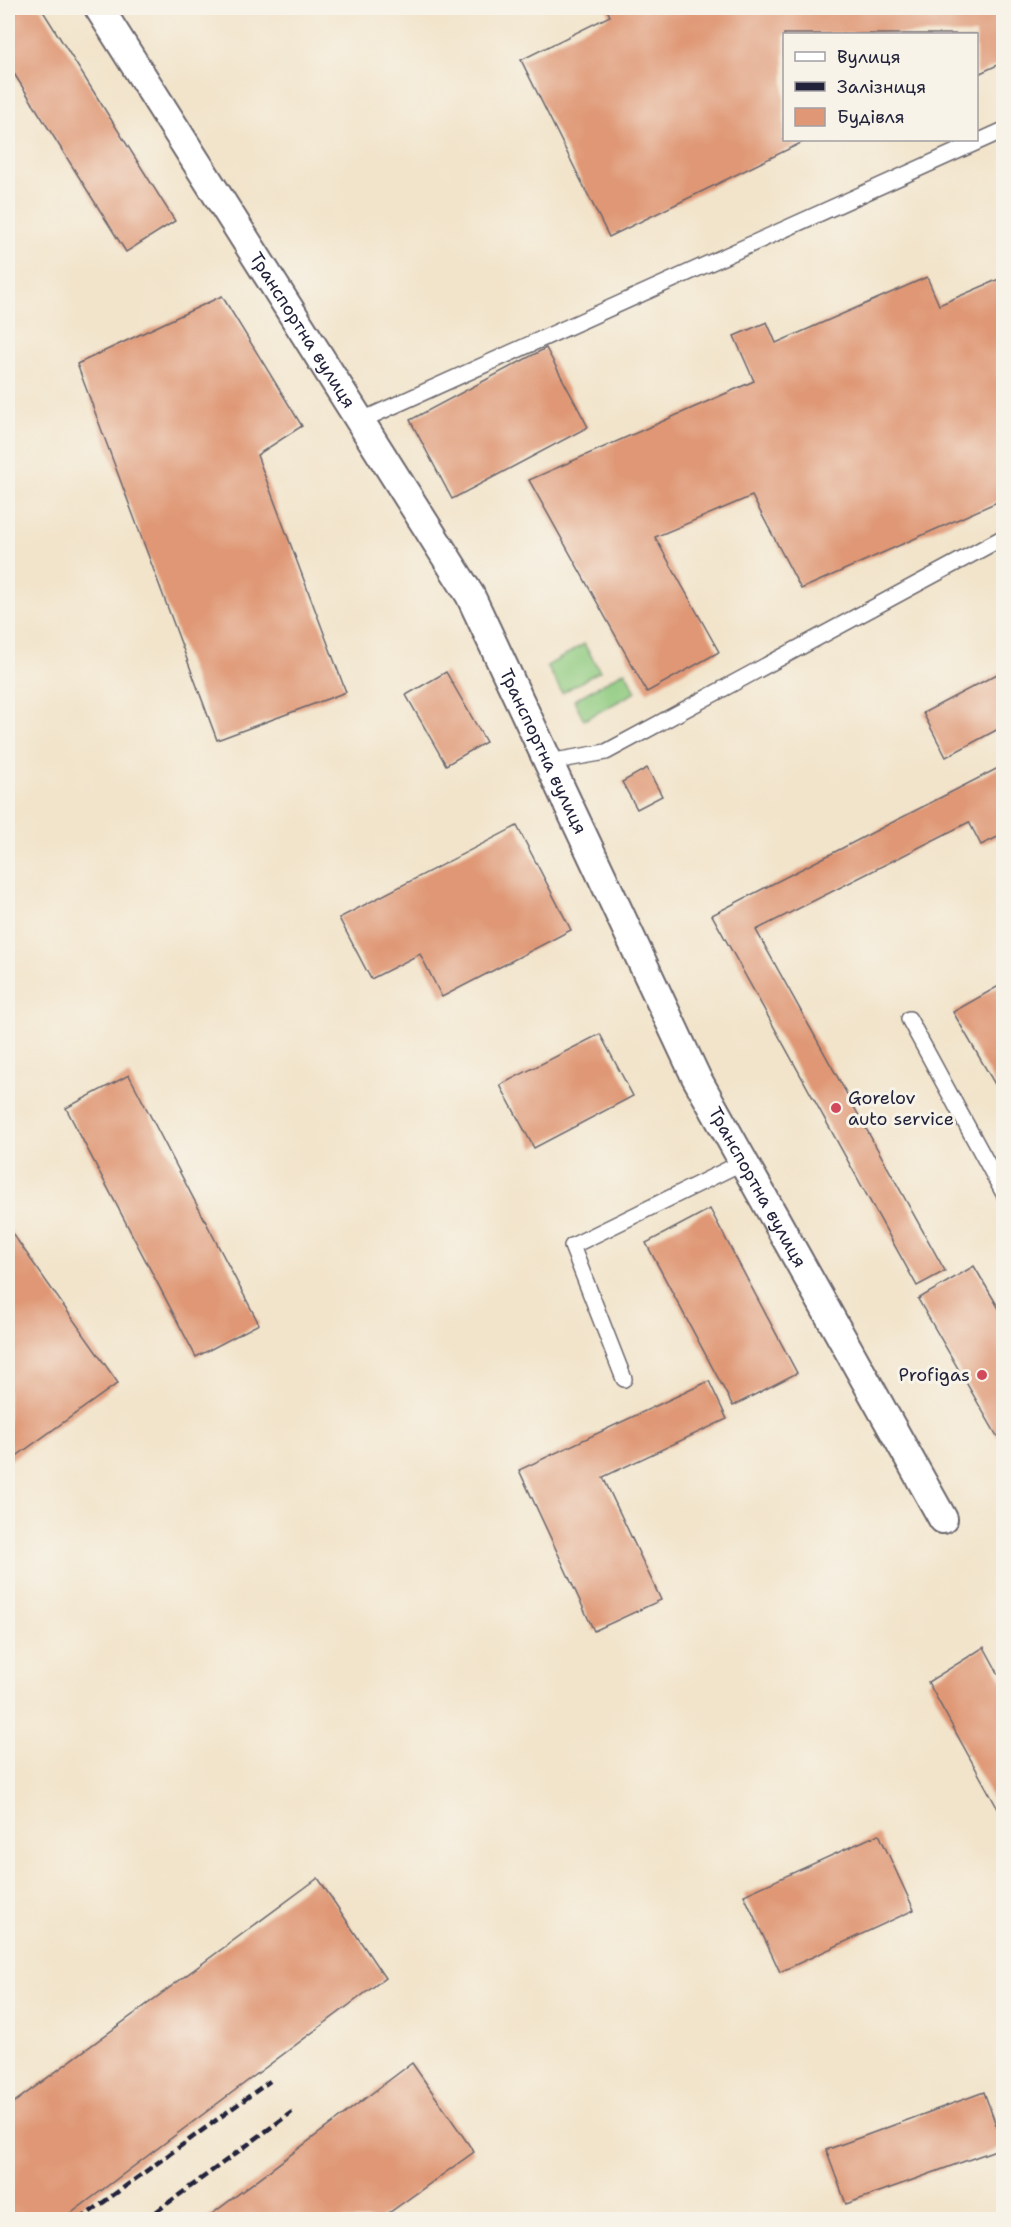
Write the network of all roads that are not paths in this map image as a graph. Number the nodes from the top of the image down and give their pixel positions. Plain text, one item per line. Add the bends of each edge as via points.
1 (99, 8) edge
2 (1004, 130) edge
3 (360, 421) junction
4 (1004, 537) edge
5 (549, 762) junction
6 (909, 1019) dead end
7 (743, 1162) junction
8 (1004, 1194) edge
9 (624, 1379) dead end
10 (943, 1520) dead end

1 - 3 street, Транспортна вулиця
2 - 3 lane
3 - 5 street, Транспортна вулиця via 470,595
4 - 5 lane via 606,752
5 - 7 street, Транспортна вулиця via 696,1077
6 - 8 lane
7 - 9 lane via 572,1246
7 - 10 street, Транспортна вулиця

